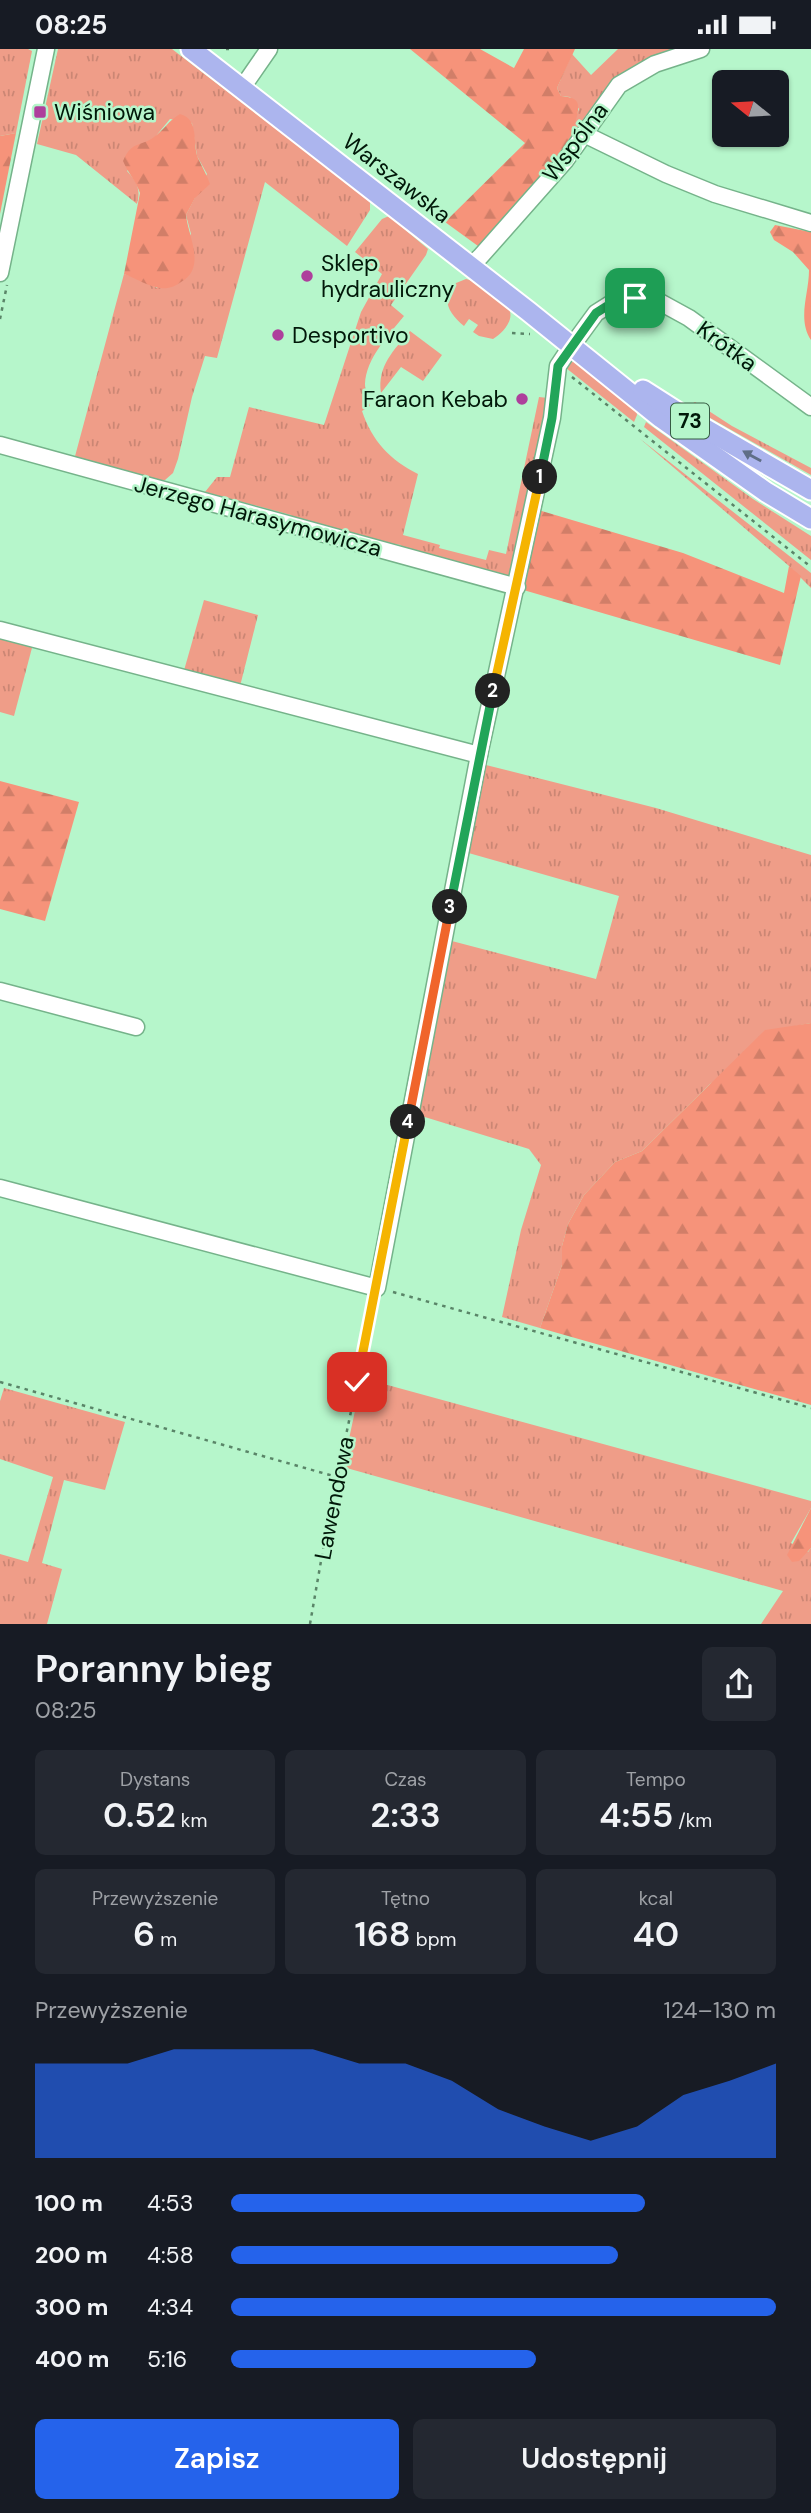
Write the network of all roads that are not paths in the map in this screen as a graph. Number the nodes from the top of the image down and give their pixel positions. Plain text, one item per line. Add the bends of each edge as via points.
1 (46, 49) edge
2 (191, 49) edge
3 (269, 49) edge
4 (701, 49) edge
5 (242, 88) junction
6 (584, 134) junction
7 (811, 223) edge
8 (470, 266) junction
9 (0, 273) edge
10 (572, 346) junction
11 (811, 407) edge
12 (0, 445) edge
13 (811, 490) edge
14 (811, 519) edge
15 (517, 587) junction
16 (0, 630) edge
17 (479, 755) junction
18 (0, 991) edge
19 (136, 1027) dead end
20 (0, 1188) edge

1 - 9 street
2 - 5 main road, Warszawska / 73
3 - 5 street
4 - 6 street, Wspólna via 655,64 619,85
5 - 8 main road, Warszawska / 73
6 - 7 street via 715,194
6 - 8 street, Wspólna
8 - 10 main road, Warszawska / 73
10 - 11 street, Krótka via 596,313 615,301 658,301 689,318
13 -> 10 main road, 73
10 - 14 main road, 73 via 705,451
10 - 15 street via 558,366 552,418
12 - 15 street, Jerzego Harasymowicza
15 - 17 street
16 - 17 street
17 - 20 street via 377,1288
18 - 19 street

